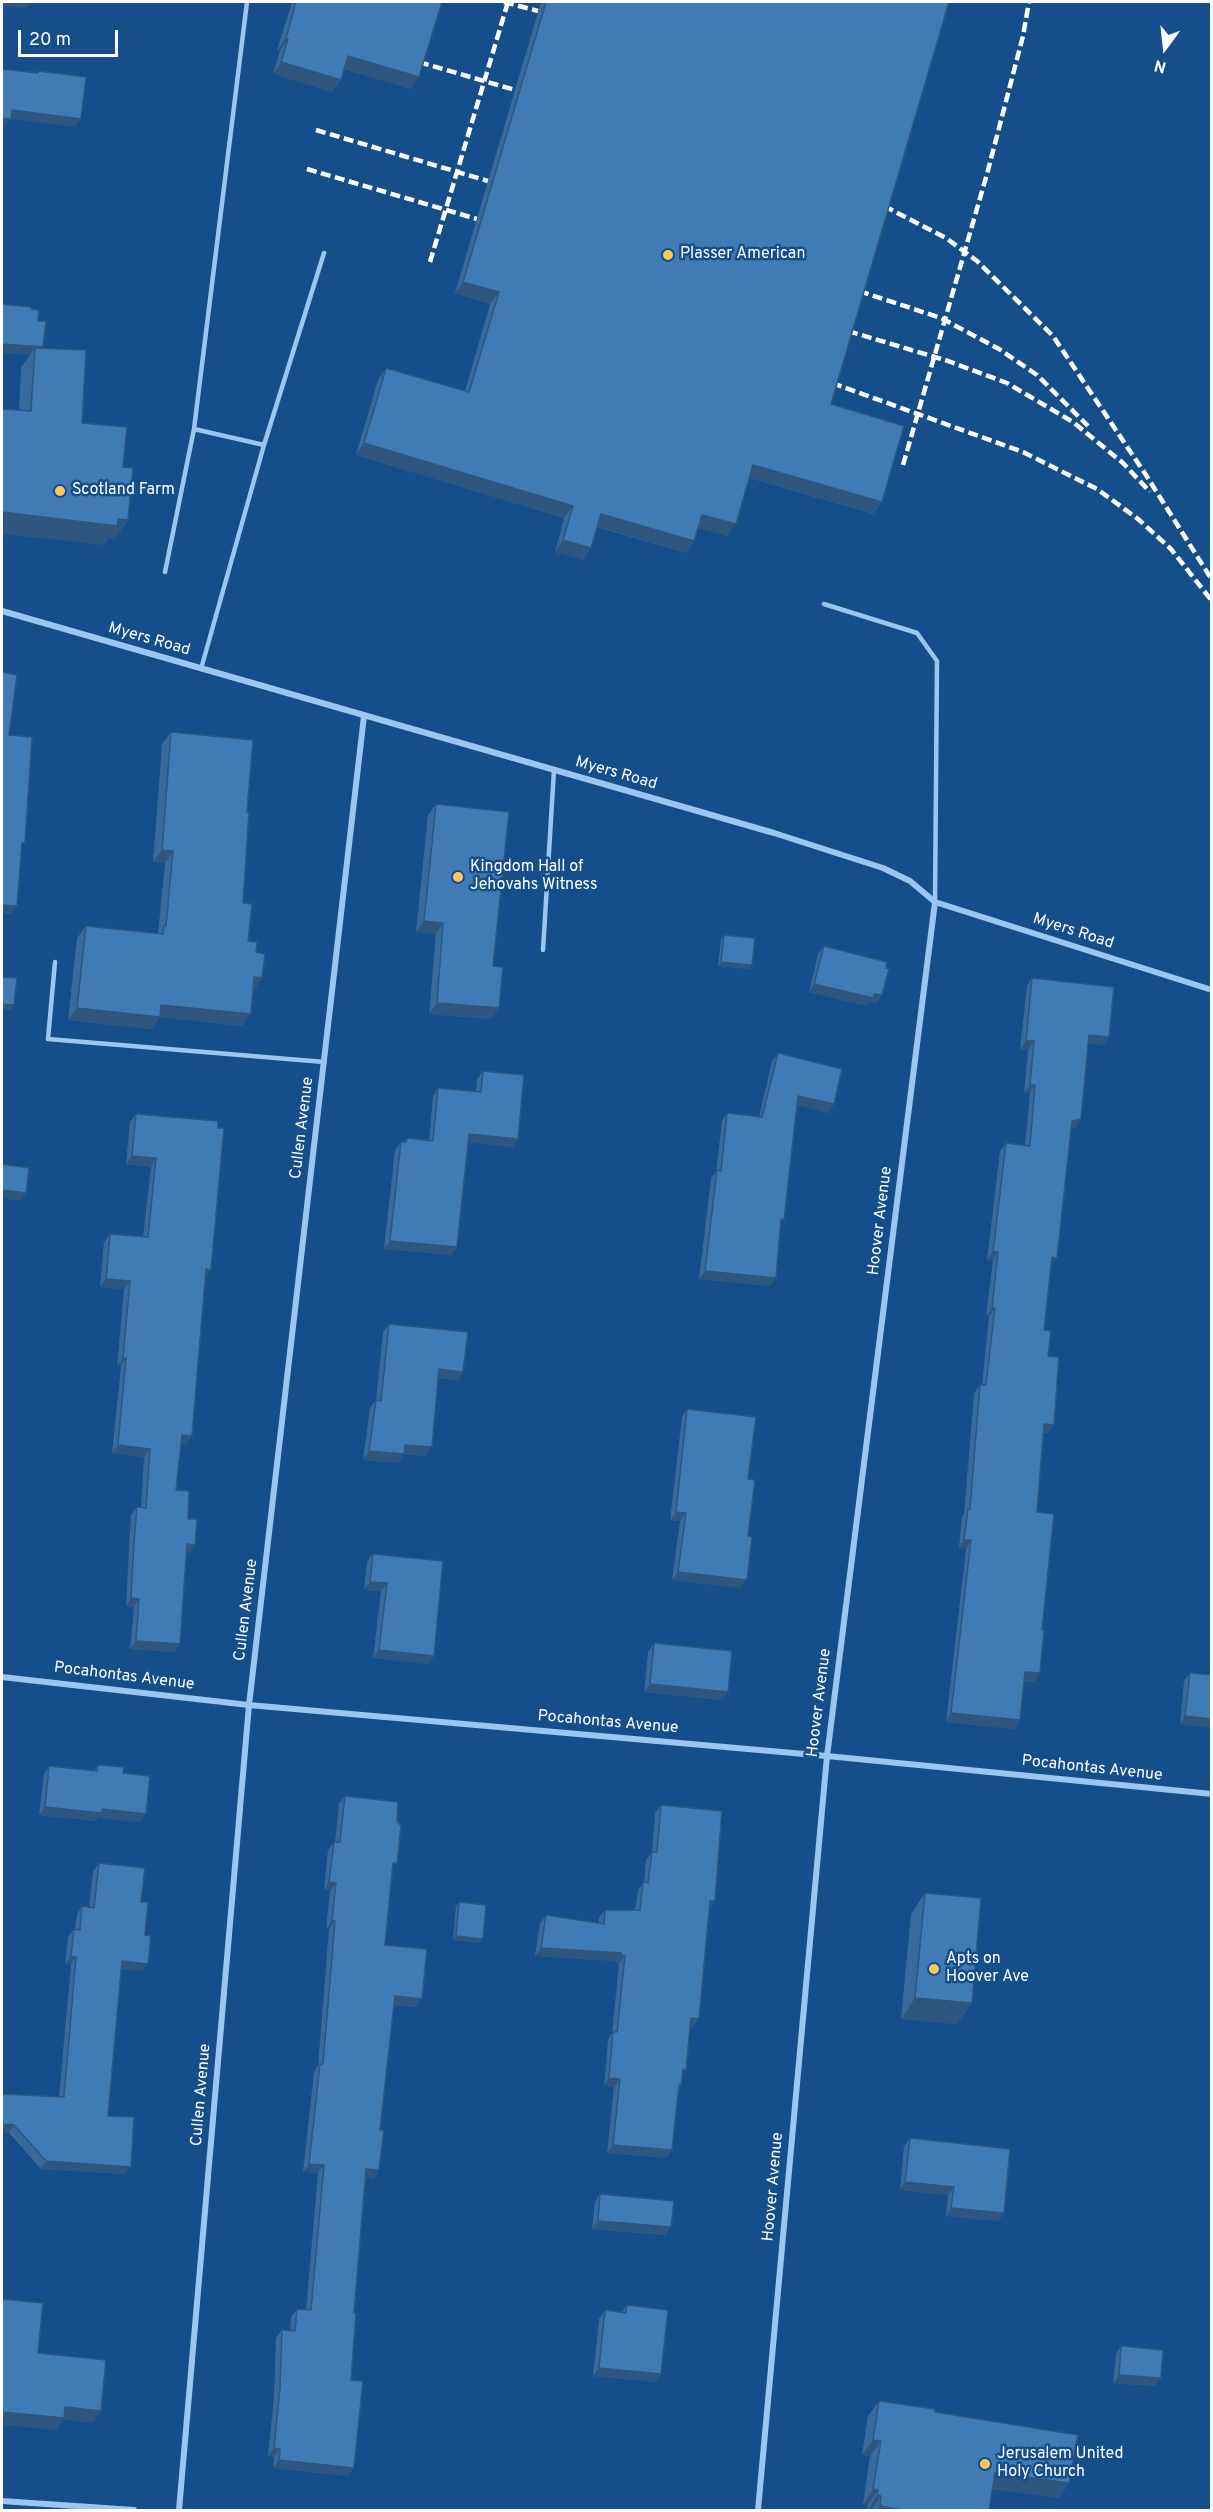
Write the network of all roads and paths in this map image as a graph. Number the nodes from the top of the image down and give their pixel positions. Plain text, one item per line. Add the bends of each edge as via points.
1 (246, 2) edge
2 (324, 253) dead end
3 (194, 429) junction
4 (264, 445) junction
5 (165, 572) dead end
6 (824, 604) dead end
7 (2, 610) edge
8 (201, 669) junction
9 (364, 716) junction
10 (554, 770) junction
11 (935, 902) junction
12 (543, 950) dead end
13 (55, 962) dead end
14 (1212, 990) edge
15 (324, 1062) junction
16 (2, 1677) edge
17 (249, 1705) junction
18 (827, 1756) junction
19 (1212, 1794) edge
20 (2, 2501) edge
21 (134, 2511) edge
22 (179, 2511) edge
23 (758, 2511) edge

1 - 3 lane
2 - 4 lane
3 - 4 lane
3 - 5 lane
4 - 8 lane
6 - 11 lane via 917,633 937,661
7 - 8 street, Myers Road
8 - 9 street, Myers Road
9 - 10 street, Myers Road
9 - 15 street, Cullen Avenue
10 - 11 street, Myers Road via 883,868 910,881
10 - 12 lane
11 - 14 street, Myers Road
11 - 18 street, Hoover Avenue
13 - 15 lane via 48,1039
15 - 17 street, Cullen Avenue
16 - 17 street, Pocahontas Avenue
17 - 18 street, Pocahontas Avenue
17 - 22 street, Cullen Avenue
18 - 19 street, Pocahontas Avenue
18 - 23 street, Hoover Avenue
20 - 21 street

